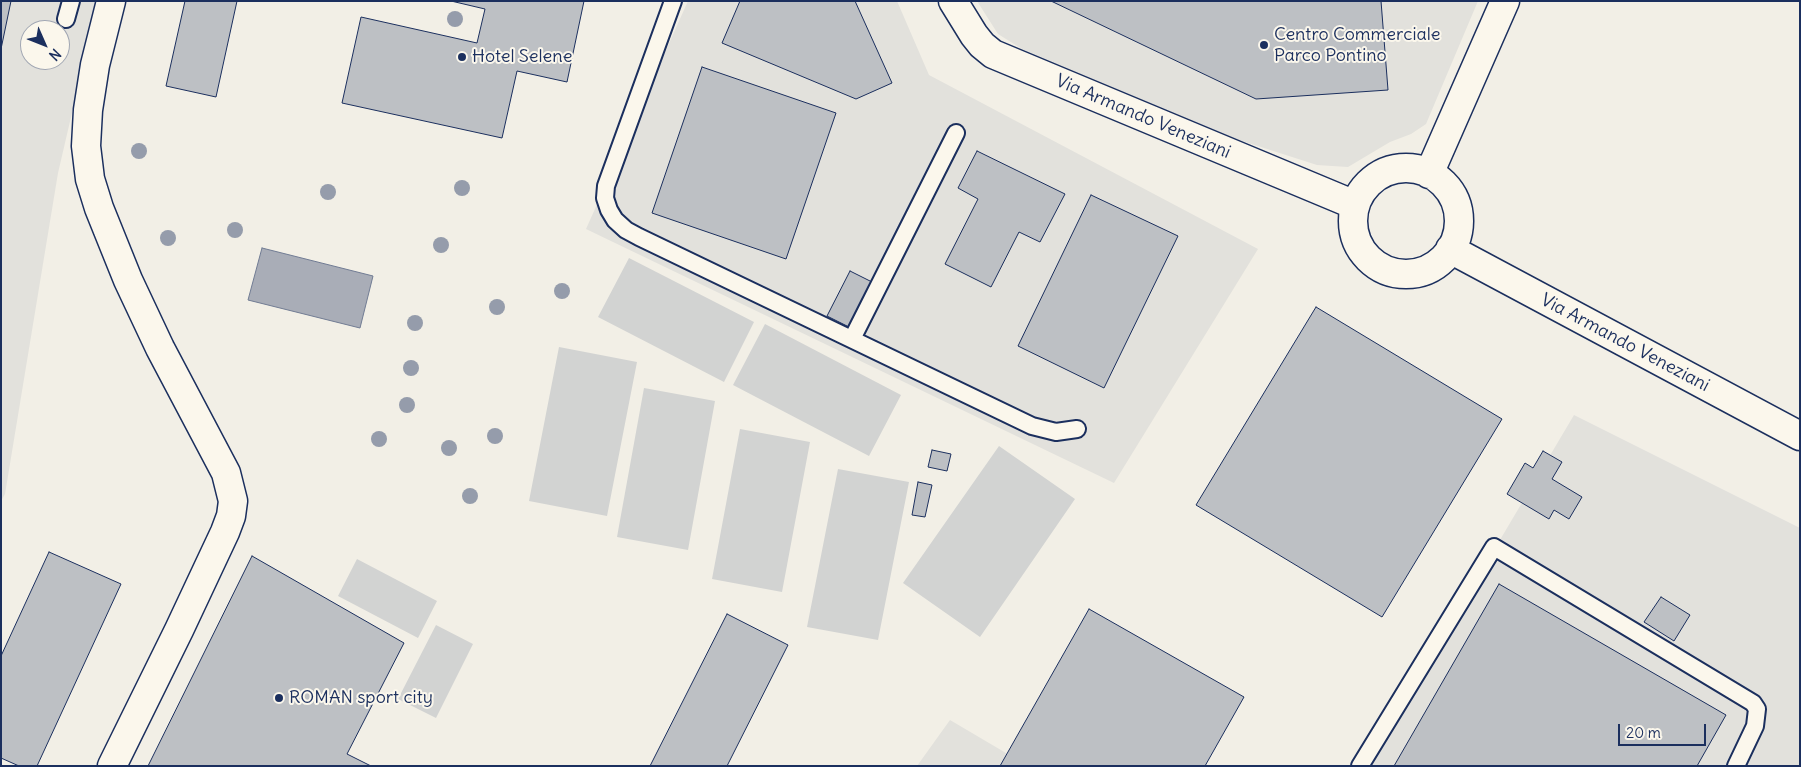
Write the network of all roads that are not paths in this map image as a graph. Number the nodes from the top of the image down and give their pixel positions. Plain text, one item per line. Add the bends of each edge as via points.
1 (71, 1) edge
2 (111, 1) edge
3 (672, 1) edge
4 (953, 1) edge
5 (1505, 1) edge
6 (66, 19) dead end
7 (956, 133) dead end
8 (1430, 174) junction
9 (1355, 205) junction
10 (1450, 249) junction
11 (852, 338) junction
12 (1077, 429) dead end
13 (1800, 436) edge
14 (112, 766) edge
15 (1360, 766) edge
16 (1736, 766) edge

1 - 6 lane
2 - 14 street via 88,110 86,146 90,179 128,280 226,473 232,501 225,532
3 - 11 lane via 606,186 609,210 626,230 639,237
4 - 9 street, Via Armando Veneziani via 974,35 993,54
5 - 8 street
7 - 11 lane
8 - 9 street via 1413,168 1386,172 1364,188
8 - 10 street via 1443,184 1456,206 1457,232
9 - 10 street via 1353,224 1360,248 1382,268 1402,274 1421,271 1438,263
10 - 13 street, Via Armando Veneziani
11 - 12 lane via 1032,426 1056,432
15 - 16 lane via 1494,547 1753,703 1757,709 1755,726

